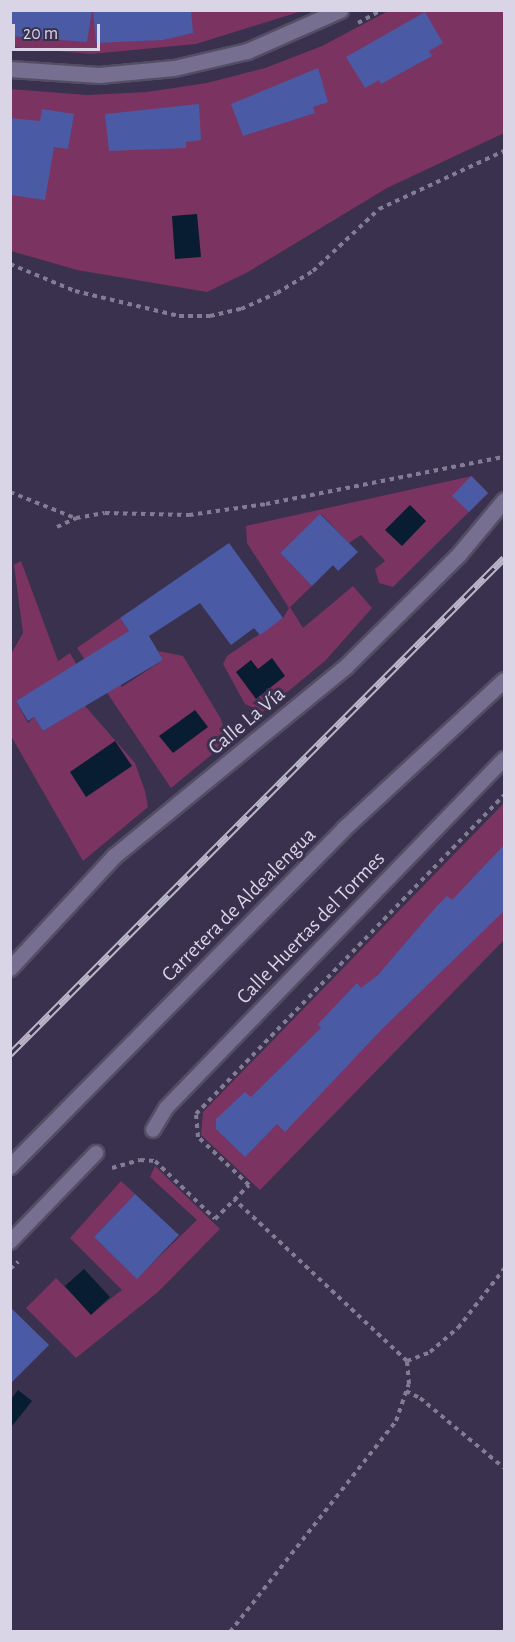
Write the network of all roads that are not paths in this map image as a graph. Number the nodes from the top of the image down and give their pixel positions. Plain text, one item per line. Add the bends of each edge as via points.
1 (340, 10) edge
2 (10, 69) edge
3 (504, 500) edge
4 (504, 680) edge
5 (504, 759) edge
6 (10, 968) edge
7 (153, 1130) dead end
8 (96, 1153) dead end
9 (10, 1166) edge
10 (10, 1242) edge

1 - 2 street via 247,51 174,68 99,75
3 - 6 street, Calle La Vía via 459,554 347,665 114,856
4 - 9 street, Carretera de Aldealengua via 344,829
5 - 7 lane, Calle Huertas del Tormes via 175,1099
8 - 10 lane

